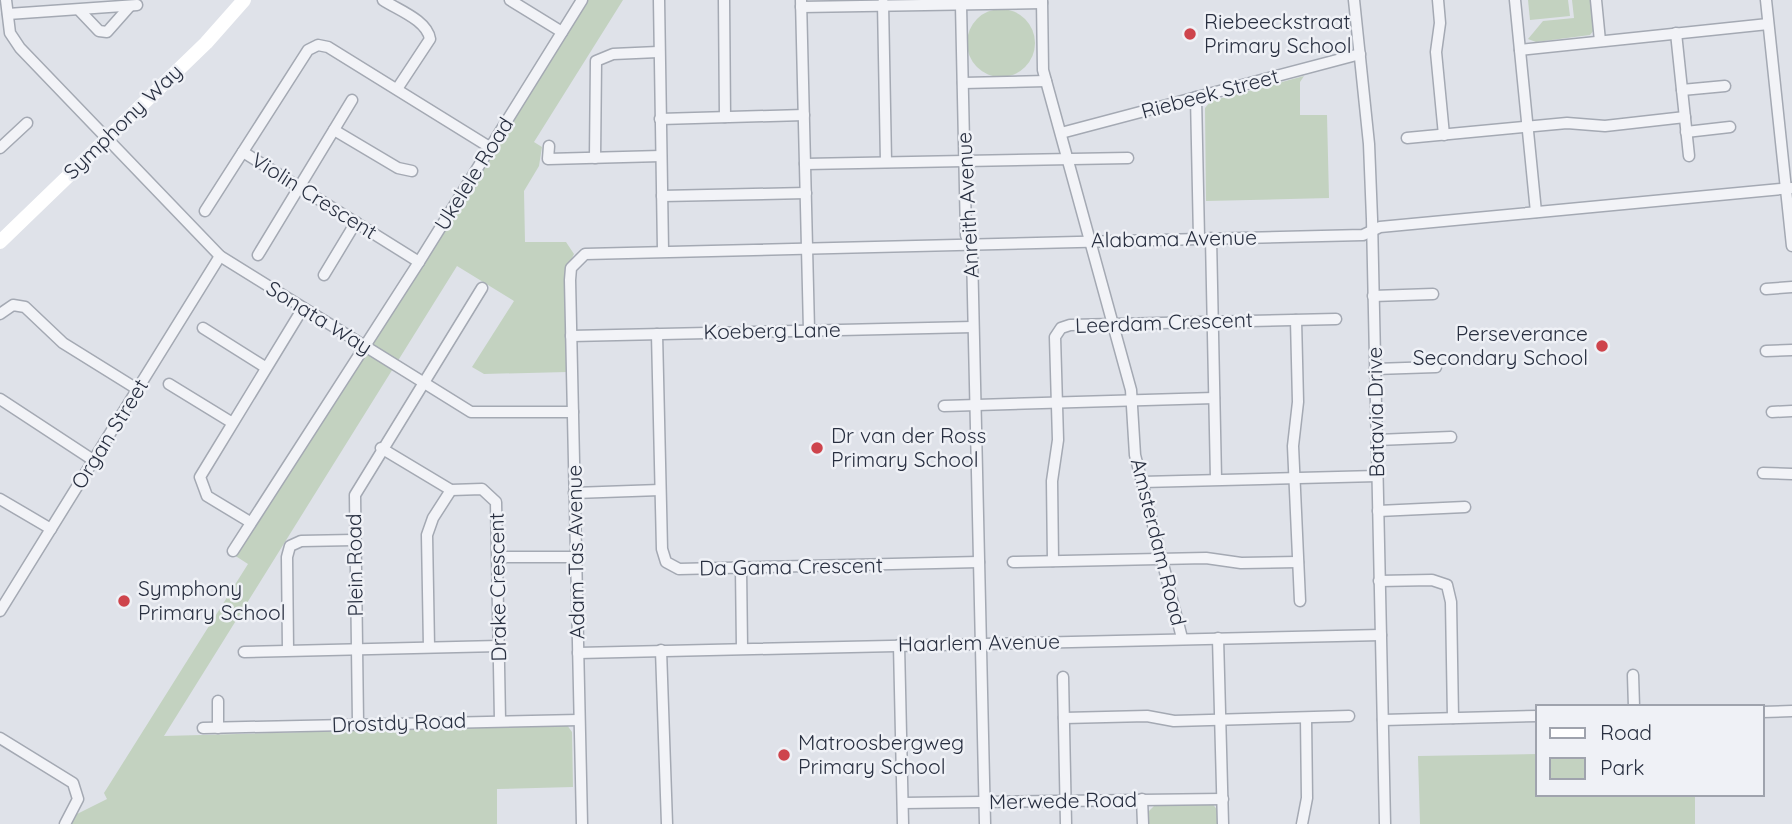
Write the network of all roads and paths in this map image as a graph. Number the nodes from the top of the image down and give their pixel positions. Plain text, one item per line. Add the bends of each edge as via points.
1 (6, 0) edge
2 (244, 0) edge
3 (383, 0) edge
4 (510, 0) edge
5 (582, 0) edge
6 (659, 0) edge
7 (724, 0) edge
8 (1354, 0) edge
9 (1438, 0) edge
10 (1515, 0) edge
11 (1596, 0) edge
12 (1766, 0) edge
13 (1042, 1) edge
14 (883, 3) edge
15 (801, 4) edge
16 (961, 5) junction
17 (80, 11) junction
18 (8, 14) junction
19 (1768, 24) junction
20 (562, 32) junction
21 (1676, 33) junction
22 (1600, 41) junction
23 (1520, 50) junction
24 (658, 52) junction
25 (1360, 54) junction
26 (1046, 81) junction
27 (963, 83) junction
28 (1724, 86) dead end
29 (397, 89) junction
30 (1682, 90) junction
31 (1196, 97) junction
32 (352, 100) dead end
33 (804, 115) junction
34 (725, 117) junction
35 (1685, 117) junction
36 (660, 119) junction
37 (27, 122) dead end
38 (1527, 126) junction
39 (1730, 127) dead end
40 (334, 130) junction
41 (1686, 132) junction
42 (1061, 133) junction
43 (1444, 135) junction
44 (106, 138) junction
45 (1406, 138) dead end
46 (550, 146) dead end
47 (0, 148) edge
48 (491, 148) junction
49 (243, 152) junction
50 (661, 156) junction
51 (1689, 156) dead end
52 (595, 158) junction
53 (1068, 158) junction
54 (1128, 158) dead end
55 (965, 161) junction
56 (887, 162) junction
57 (805, 164) junction
58 (412, 171) dead end
59 (299, 187) junction
60 (1789, 188) edge
61 (806, 193) junction
62 (662, 196) junction
63 (205, 211) dead end
64 (1536, 212) junction
65 (356, 222) junction
66 (1372, 231) junction
67 (1205, 238) junction
68 (1091, 241) junction
69 (0, 242) edge
70 (969, 243) junction
71 (1792, 246) edge
72 (807, 247) junction
73 (663, 250) junction
74 (258, 255) dead end
75 (220, 256) junction
76 (419, 262) junction
77 (324, 275) dead end
78 (570, 280) joint
79 (1792, 287) edge
80 (482, 288) dead end
81 (1766, 289) dead end
82 (1433, 294) dead end
83 (1373, 296) junction
84 (303, 308) junction
85 (0, 314) edge
86 (1336, 319) dead end
87 (1296, 320) junction
88 (1213, 321) junction
89 (1113, 323) junction
90 (974, 327) junction
91 (203, 328) dead end
92 (809, 330) junction
93 (657, 334) junction
94 (571, 335) junction
95 (363, 347) junction
96 (1792, 350) edge
97 (1766, 351) dead end
98 (265, 367) junction
99 (1436, 368) dead end
100 (1375, 369) junction
101 (169, 384) dead end
102 (424, 385) junction
103 (137, 389) junction
104 (1214, 398) junction
105 (0, 399) edge
106 (1133, 401) junction
107 (1056, 402) junction
108 (944, 405) dead end
109 (975, 405) junction
110 (573, 411) junction
111 (1792, 411) edge
112 (1772, 412) dead end
113 (231, 422) junction
114 (1451, 437) dead end
115 (1377, 440) junction
116 (381, 449) junction
117 (93, 460) junction
118 (1763, 473) dead end
119 (1792, 474) edge
120 (1377, 476) junction
121 (1294, 478) junction
122 (1216, 479) junction
123 (1142, 482) junction
124 (451, 490) junction
125 (660, 490) junction
126 (574, 493) junction
127 (0, 499) edge
128 (1465, 507) dead end
129 (1378, 511) junction
130 (250, 522) junction
131 (51, 530) junction
132 (354, 540) junction
133 (233, 551) dead end
134 (499, 557) junction
135 (576, 557) junction
136 (1161, 559) junction
137 (1053, 561) junction
138 (979, 562) junction
139 (1013, 562) dead end
140 (1298, 562) junction
141 (741, 568) junction
142 (1380, 581) junction
143 (1300, 601) dead end
144 (2, 603) edge
145 (1381, 635) junction
146 (1182, 638) junction
147 (1218, 638) junction
148 (981, 643) junction
149 (899, 645) junction
150 (499, 646) junction
151 (429, 647) junction
152 (742, 648) junction
153 (356, 649) junction
154 (288, 650) junction
155 (661, 650) junction
156 (244, 652) dead end
157 (578, 653) junction
158 (1633, 675) dead end
159 (1063, 677) dead end
160 (218, 701) dead end
161 (1634, 705) edge
162 (1792, 711) edge
163 (1764, 712) edge
164 (1349, 716) dead end
165 (1536, 716) edge
166 (1064, 718) junction
167 (1306, 718) junction
168 (1453, 718) junction
169 (1220, 719) junction
170 (500, 720) junction
171 (579, 720) junction
172 (1383, 720) junction
173 (358, 723) junction
174 (203, 728) dead end
175 (218, 728) junction
176 (0, 738) edge
177 (1142, 799) junction
178 (1223, 799) junction
179 (1066, 800) junction
180 (984, 802) junction
181 (903, 803) junction
182 (65, 824) edge
183 (582, 824) edge
184 (667, 824) edge
185 (903, 824) edge
186 (985, 824) edge
187 (1066, 824) edge
188 (1143, 824) edge
189 (1223, 824) edge
190 (1302, 824) edge
191 (1385, 824) edge

1 - 18 street, Sonata Way
2 - 44 main road, Symphony Way via 206,43
3 - 29 street via 424,26 430,39
4 - 20 street
5 - 20 street, Ukelele Road
6 - 24 street
7 - 34 street
8 - 25 street, Batavia Drive
9 - 43 street via 1436,52
10 - 23 street
11 - 22 street
12 - 19 street
13 - 16 street
13 - 26 street, Amsterdam Road via 1041,60
14 - 15 street
14 - 16 street
14 - 56 street
15 - 33 street
16 - 27 street, Anreith Avenue
17 - 17 street via 134,6 107,32 99,31
17 - 18 street
18 - 44 street, Sonata Way via 15,44
19 - 21 street
19 - 60 street
20 - 48 street, Ukelele Road
21 - 22 street
21 - 30 street
22 - 23 street
23 - 38 street
24 - 36 street
24 - 52 street via 613,54 596,61
25 - 31 street, Riebeek Street
25 - 66 street, Batavia Drive
26 - 27 street
26 - 42 street, Amsterdam Road
27 - 55 street, Anreith Avenue
28 - 30 street
29 - 48 street, Violin Crescent
29 - 49 street, Violin Crescent via 318,45 308,50
30 - 35 street
31 - 42 street, Riebeek Street
31 - 67 street
32 - 40 street
33 - 34 street
33 - 57 street
34 - 36 street
35 - 38 street via 1605,126 1577,122
35 - 41 street
36 - 50 street
37 - 47 street
38 - 43 street
38 - 64 street
39 - 41 street
40 - 58 street via 398,168
40 - 59 street
41 - 51 street
42 - 53 street, Amsterdam Road
43 - 45 street
44 - 69 main road, Symphony Way
44 - 75 street, Sonata Way
46 - 52 street via 548,159
48 - 76 street, Ukelele Road
49 - 59 street, Violin Crescent
49 - 63 street
50 - 52 street
50 - 62 street
53 - 54 street
53 - 55 street
53 - 68 street, Amsterdam Road
55 - 56 street
55 - 70 street, Anreith Avenue
56 - 57 street
57 - 61 street
59 - 65 street, Violin Crescent
59 - 74 street
60 - 64 street, Alabama Avenue
60 - 71 street
61 - 62 street
61 - 72 street
62 - 73 street
64 - 66 street, Alabama Avenue
65 - 76 street, Violin Crescent
65 - 77 street
66 - 67 street, Alabama Avenue via 1363,235
66 - 83 street, Batavia Drive
67 - 68 street, Alabama Avenue
67 - 88 street
68 - 70 street, Alabama Avenue
68 - 89 street, Amsterdam Road
70 - 72 street, Alabama Avenue
70 - 90 street, Anreith Avenue
72 - 73 street, Alabama Avenue
72 - 92 street
73 - 78 street, Alabama Avenue via 585,254 571,268
75 - 84 street, Sonata Way
75 - 103 street, Organ Street
76 - 95 street, Ukelele Road
78 - 94 street, Adam Tas Avenue
79 - 81 street
80 - 102 street, Plein Road
82 - 83 street
83 - 100 street, Batavia Drive
84 - 95 street, Sonata Way
84 - 98 street
85 - 103 street via 13,305 25,307 63,343
86 - 87 street, Leerdam Crescent
87 - 88 street, Leerdam Crescent
87 - 121 street
88 - 89 street, Leerdam Crescent
88 - 104 street
89 - 106 street, Amsterdam Road
89 - 107 street, Leerdam Crescent via 1070,325 1059,330 1055,337
90 - 92 street, Koeberg Lane
90 - 109 street, Anreith Avenue
91 - 98 street
92 - 93 street, Koeberg Lane
93 - 94 street, Koeberg Lane
93 - 125 street, Da Gama Crescent
94 - 110 street, Adam Tas Avenue
95 - 102 street, Sonata Way
95 - 130 street, Ukelele Road
96 - 97 street
98 - 113 street
99 - 100 street
100 - 115 street, Batavia Drive
101 - 113 street
102 - 110 street, Sonata Way via 471,412
102 - 116 street, Plein Road
103 - 117 street, Organ Street
104 - 106 street
104 - 122 street
105 - 117 street
106 - 107 street
106 - 123 street, Amsterdam Road via 1135,455
107 - 109 street
107 - 137 street, Leerdam Crescent
108 - 109 street
109 - 138 street, Anreith Avenue
110 - 126 street, Adam Tas Avenue
111 - 112 street
113 - 130 street via 200,477 200,485 206,496
114 - 115 street
115 - 120 street, Batavia Drive
116 - 124 street, Drake Crescent
116 - 132 street, Plein Road via 355,495
117 - 131 street, Organ Street
118 - 119 street
120 - 121 street
120 - 129 street, Batavia Drive
121 - 122 street
121 - 140 street
122 - 123 street
123 - 136 street, Amsterdam Road
124 - 134 street, Drake Crescent via 482,489 492,496 498,509
124 - 151 street via 427,535
125 - 126 street
125 - 141 street, Da Gama Crescent via 666,562 679,569
126 - 135 street, Adam Tas Avenue
127 - 131 street
128 - 129 street
129 - 142 street, Batavia Drive
130 - 133 street, Ukelele Road
131 - 144 street, Organ Street
132 - 153 street, Plein Road
132 - 154 street via 301,541 290,546
134 - 135 street
134 - 150 street, Drake Crescent
135 - 157 street, Adam Tas Avenue
136 - 137 street
136 - 140 street
136 - 146 street, Amsterdam Road
137 - 139 street
138 - 141 street, Da Gama Crescent
138 - 148 street, Anreith Avenue
140 - 143 street
141 - 152 street
142 - 145 street, Batavia Drive
142 - 168 street via 1432,580 1447,585
145 - 147 street, Haarlem Avenue
145 - 172 street, Batavia Drive
146 - 147 street, Haarlem Avenue
146 - 148 street, Haarlem Avenue
147 - 169 street
148 - 149 street, Haarlem Avenue
148 - 180 street, Anreith Avenue
149 - 152 street, Haarlem Avenue
149 - 181 street
150 - 151 street
150 - 170 street, Drake Crescent
151 - 153 street
152 - 155 street, Haarlem Avenue
153 - 154 street
153 - 173 street, Plein Road
154 - 156 street
155 - 157 street, Haarlem Avenue
155 - 184 street
157 - 171 street, Adam Tas Avenue
158 - 161 street
159 - 166 street
160 - 175 street
162 - 163 street
164 - 167 street
165 - 168 street
166 - 169 street
166 - 179 street
167 - 169 street
167 - 190 street via 1307,798
168 - 172 street
169 - 178 street
170 - 171 street, Drostdy Road
170 - 173 street, Drostdy Road
171 - 183 street, Adam Tas Avenue
172 - 191 street, Batavia Drive
173 - 175 street, Drostdy Road
174 - 175 street, Drostdy Road
176 - 182 street via 74,783 78,799
177 - 178 street, Merwede Road
177 - 179 street, Merwede Road
177 - 188 street
178 - 189 street
179 - 180 street, Merwede Road
179 - 187 street
180 - 181 street, Merwede Road
180 - 186 street, Anreith Avenue
181 - 185 street

